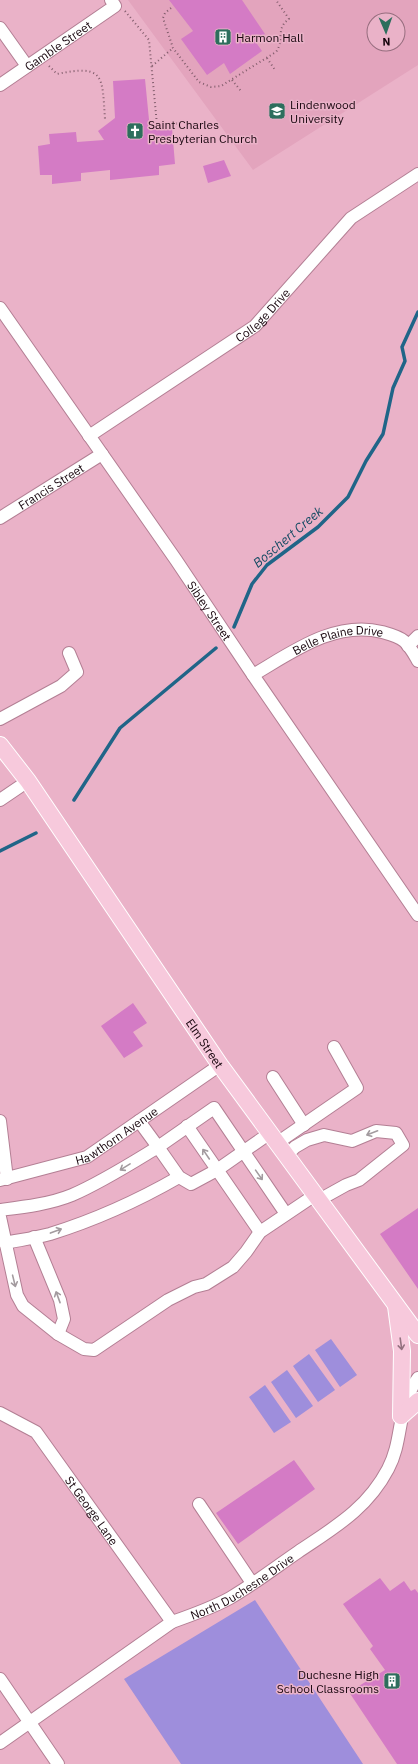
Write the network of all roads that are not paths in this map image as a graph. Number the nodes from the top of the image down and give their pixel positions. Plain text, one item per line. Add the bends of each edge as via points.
1 (117, 6) edge
2 (0, 28) edge
3 (27, 66) junction
4 (0, 85) edge
5 (418, 174) edge
6 (0, 308) edge
7 (89, 436) junction
8 (102, 454) junction
9 (0, 518) edge
10 (418, 636) edge
11 (408, 646) junction
12 (69, 653) dead end
13 (418, 661) edge
14 (253, 675) junction
15 (0, 720) edge
16 (0, 745) edge
17 (28, 782) junction
18 (0, 800) edge
19 (417, 910) edge
20 (334, 1047) dead end
21 (220, 1065) junction
22 (273, 1077) dead end
23 (0, 1121) edge
24 (139, 1121) junction
25 (304, 1125) junction
26 (187, 1126) junction
27 (277, 1144) junction
28 (158, 1147) junction
29 (243, 1152) junction
30 (217, 1170) junction
31 (179, 1177) junction
32 (4, 1180) edge
33 (317, 1198) junction
34 (0, 1210) edge
35 (286, 1214) junction
36 (0, 1216) edge
37 (260, 1232) junction
38 (34, 1237) junction
39 (5, 1243) junction
40 (396, 1305) junction
41 (413, 1323) edge
42 (58, 1334) junction
43 (418, 1335) edge
44 (418, 1378) edge
45 (418, 1401) edge
46 (0, 1413) edge
47 (401, 1416) junction
48 (199, 1504) dead end
49 (252, 1583) junction
50 (172, 1622) junction
51 (0, 1679) edge
52 (29, 1722) junction
53 (0, 1743) edge
54 (58, 1764) edge

1 - 3 street, Gamble Street
2 - 3 street
3 - 4 street, Gamble Street
5 - 7 street, College Drive via 351,218 255,326
6 - 7 street, Sibley Street
7 - 8 street, Sibley Street
8 - 9 street, Francis Street
8 - 14 street, Sibley Street
10 - 11 street
11 - 13 street, Belle Plaine Drive
11 - 14 street, Belle Plaine Drive via 397,637 377,631 343,630 302,647
12 - 15 street via 77,672 61,686
14 - 19 street, Sibley Street
16 - 17 main road, Elm Street
17 - 18 street
17 - 21 main road, Elm Street
20 - 25 street via 357,1088
21 - 24 street, Hawthorn Avenue
21 - 27 main road, Elm Street
22 - 25 street
23 - 32 street
24 - 28 street
24 - 32 street, Hawthorn Avenue via 87,1157
25 - 27 street
26 - 28 street
26 - 29 street via 214,1108
30 -> 26 street
27 - 29 street
27 - 33 main road, Elm Street
33 -> 27 street via 359,1180 404,1145 396,1133 376,1131 352,1141 324,1135 295,1147
28 - 31 street
28 -> 34 street via 114,1174 71,1195 30,1206
29 - 30 street
29 -> 35 street
30 - 31 street via 191,1184
30 - 37 street
38 -> 31 street via 50,1234 117,1209
33 - 35 street
33 - 40 main road, Elm Street
35 - 37 street
36 - 39 street
37 - 42 street via 233,1267 206,1284 168,1300 94,1350 84,1349
38 - 39 street
42 -> 38 street via 64,1319 60,1300
39 -> 42 street via 17,1295 23,1306
40 - 41 main road, Elm Street
40 -> 47 main road via 402,1351
41 - 43 main road, Elm Street
44 - 47 street, North Duchesne Drive via 408,1391
45 - 47 main road
46 - 50 street, St George Lane via 36,1432
47 - 49 street, North Duchesne Drive via 389,1467 374,1493 354,1514
48 - 49 street
49 - 50 street, North Duchesne Drive via 231,1598
50 - 52 street, North Duchesne Drive
51 - 52 street
52 - 53 street, North Duchesne Drive
52 - 54 street

